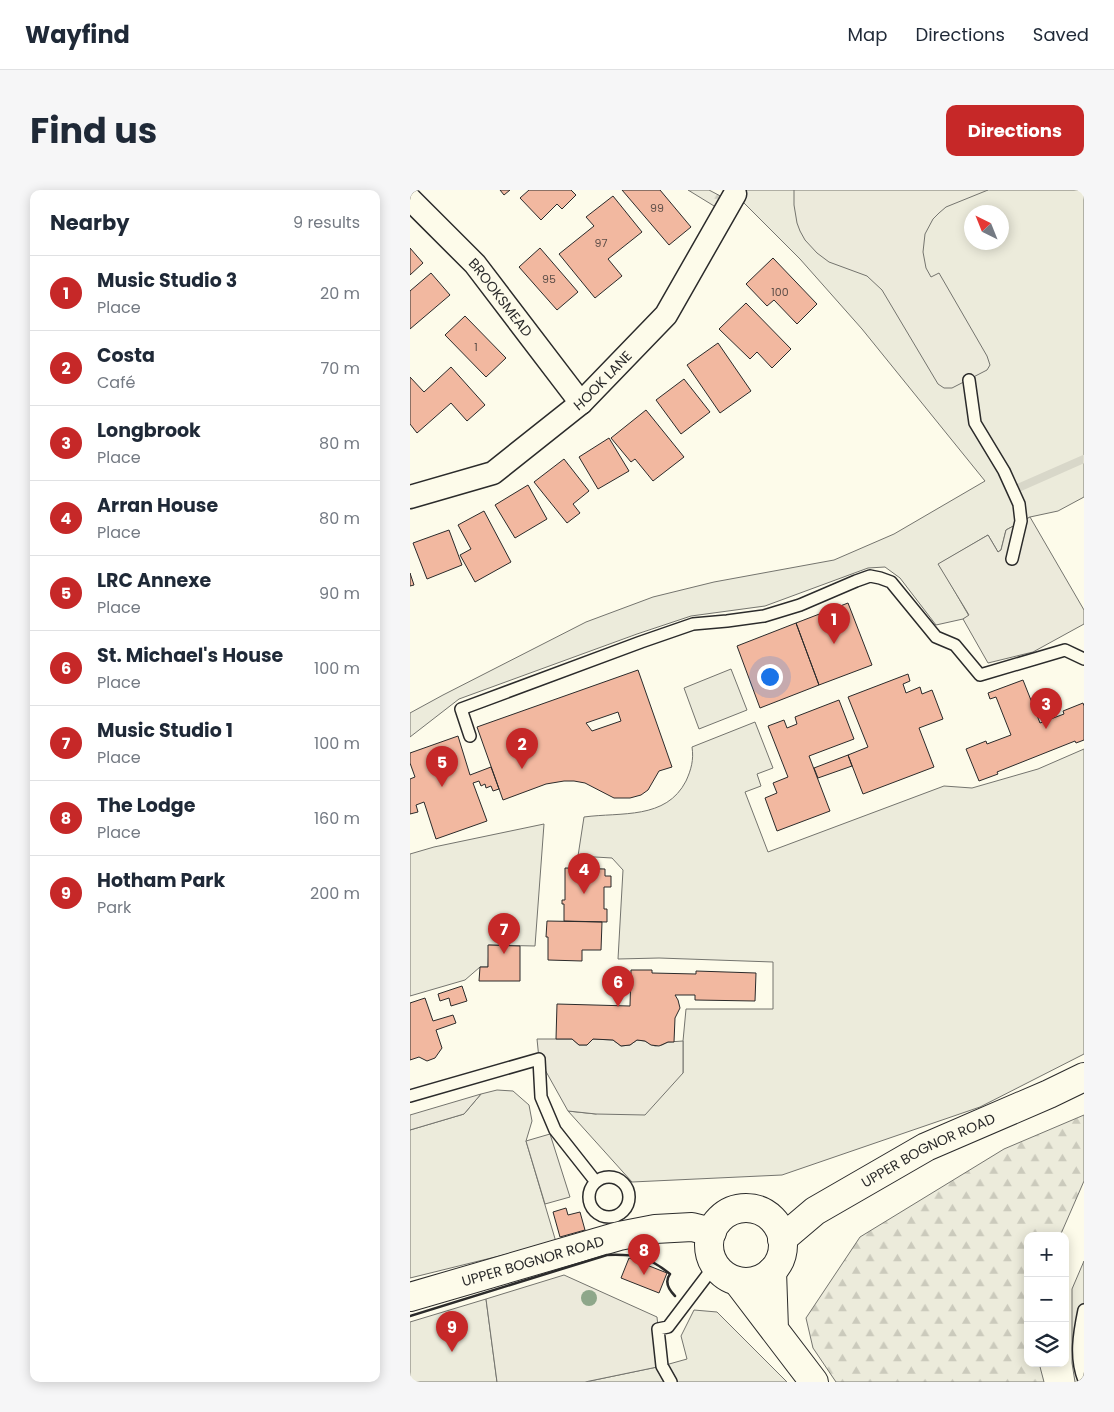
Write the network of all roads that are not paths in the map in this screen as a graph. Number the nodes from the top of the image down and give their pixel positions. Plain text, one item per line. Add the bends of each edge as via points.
1 (736, 192) edge
2 (410, 199) edge
3 (969, 380) dead end
4 (581, 403) junction
5 (410, 497) edge
6 (1012, 559) dead end
7 (1084, 659) edge
8 (470, 736) dead end
9 (1084, 1077) edge
10 (410, 1096) edge
11 (596, 1182) junction
12 (616, 1226) junction
13 (777, 1229) junction
14 (712, 1250) junction
15 (772, 1271) junction
16 (737, 1281) junction
17 (410, 1297) edge
18 (1084, 1310) edge
19 (774, 1329) junction
20 (1084, 1380) edge
21 (671, 1382) edge
22 (814, 1382) edge

1 - 4 street, HOOK LANE via 666,315
2 - 4 street, BROOKSMEAD via 475,264
3 - 6 lane via 975,423 1004,471 1019,504 1022,522
4 - 5 street, HOOK LANE via 493,474
7 - 8 lane via 1065,650 980,676 954,645 936,637 891,582 870,576 764,616 693,624 461,709
9 - 13 main road, UPPER BOGNOR ROAD via 926,1147 814,1212
10 - 11 lane via 539,1058 541,1098 554,1130
11 - 12 lane via 589,1194 590,1205
11 - 12 lane via 606,1177 614,1178 627,1190 627,1205
12 - 14 main road, UPPER BOGNOR ROAD via 656,1228
12 - 17 main road, UPPER BOGNOR ROAD
13 - 14 main road via 758,1210 738,1210 716,1224
13 - 15 main road via 782,1252
14 - 16 main road via 722,1274
14 - 21 lane via 668,1327 658,1330 662,1366
15 - 16 main road via 758,1280
15 - 19 main road
16 - 19 main road
18 - 20 lane via 1079,1335 1080,1370
19 - 22 main road

